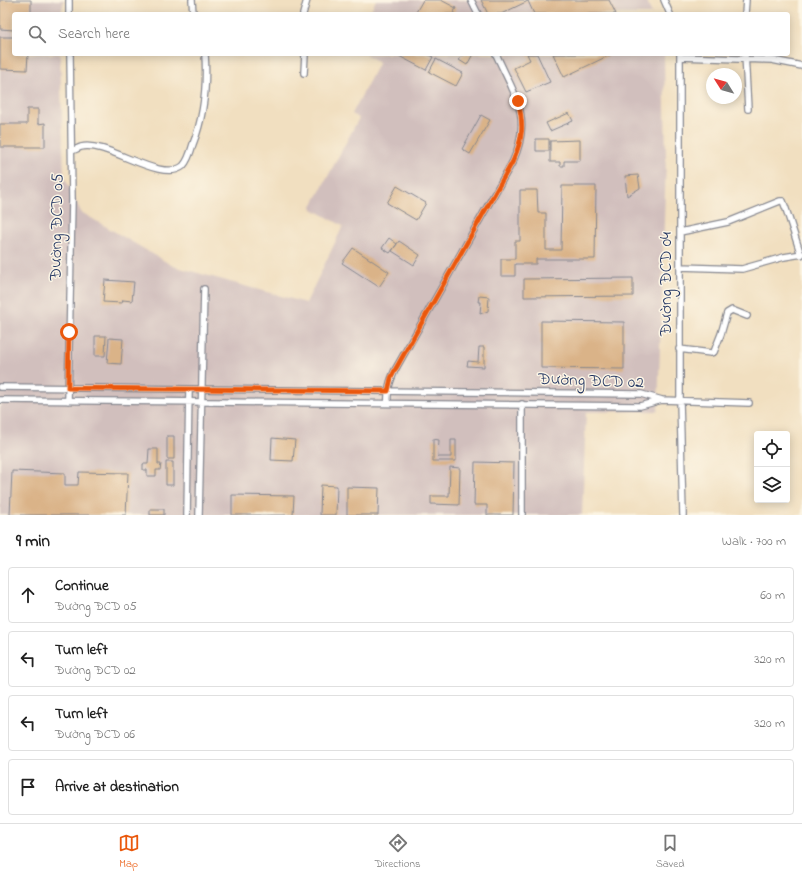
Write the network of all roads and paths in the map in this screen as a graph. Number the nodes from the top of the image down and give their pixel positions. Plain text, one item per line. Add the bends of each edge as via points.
1 (69, 0) edge
2 (192, 0) edge
3 (307, 0) edge
4 (472, 0) edge
5 (664, 0) edge
6 (746, 0) edge
7 (69, 12) edge
8 (193, 12) edge
9 (304, 12) edge
10 (477, 12) edge
11 (669, 12) edge
12 (745, 12) edge
13 (70, 56) edge
14 (205, 56) edge
15 (305, 56) edge
16 (497, 56) edge
17 (680, 56) edge
18 (745, 56) edge
19 (802, 66) edge
20 (304, 73) dead end
21 (748, 109) dead end
22 (72, 151) junction
23 (680, 232) junction
24 (801, 254) edge
25 (680, 267) junction
26 (204, 289) dead end
27 (748, 316) dead end
28 (679, 349) junction
29 (0, 387) edge
30 (68, 388) junction
31 (189, 389) junction
32 (201, 389) junction
33 (388, 391) junction
34 (0, 400) edge
35 (662, 400) junction
36 (68, 401) junction
37 (680, 401) junction
38 (188, 402) junction
39 (201, 402) junction
40 (388, 403) junction
41 (749, 403) dead end
42 (522, 404) junction
43 (187, 515) edge
44 (199, 515) edge
45 (522, 515) edge
46 (683, 515) edge

1 - 7 street
2 - 8 street
3 - 9 street
4 - 10 street
5 - 11 street
6 - 12 street
13 - 22 street, Đường ĐCD 05
14 - 22 street via 205,86 199,126 191,150 182,166 168,170 144,165 95,148 81,147
15 - 20 street
16 - 33 street via 518,101 522,128 518,150 395,370
17 - 18 street
17 - 23 street, Đường ĐCD 04
18 - 19 street
18 - 21 street
22 - 30 street, Đường ĐCD 05
23 - 24 street via 728,222 783,201
23 - 25 street, Đường ĐCD 04
24 - 25 street via 742,269
25 - 28 street, Đường ĐCD 04
26 - 32 street
27 - 28 street via 732,310 727,313 714,352
28 - 37 street, Đường ĐCD 04
29 - 30 street, Đường ĐCD 02
30 - 31 street, Đường ĐCD 02
30 - 36 street, Đường ĐCD 05
31 - 32 street, Đường ĐCD 02
31 - 38 street
32 - 33 street, Đường ĐCD 02
32 - 39 street
33 - 35 street, Đường ĐCD 02 via 641,394
33 - 40 street
34 - 36 street, Đường ĐCD 02
35 - 37 street
35 - 42 street, Đường ĐCD 02 via 640,406
36 - 38 street, Đường ĐCD 02
37 - 41 street
37 - 46 street, Đường ĐCD 04
38 - 39 street, Đường ĐCD 02
38 - 43 street
39 - 40 street, Đường ĐCD 02
39 - 44 street
40 - 42 street, Đường ĐCD 02
42 - 45 street

